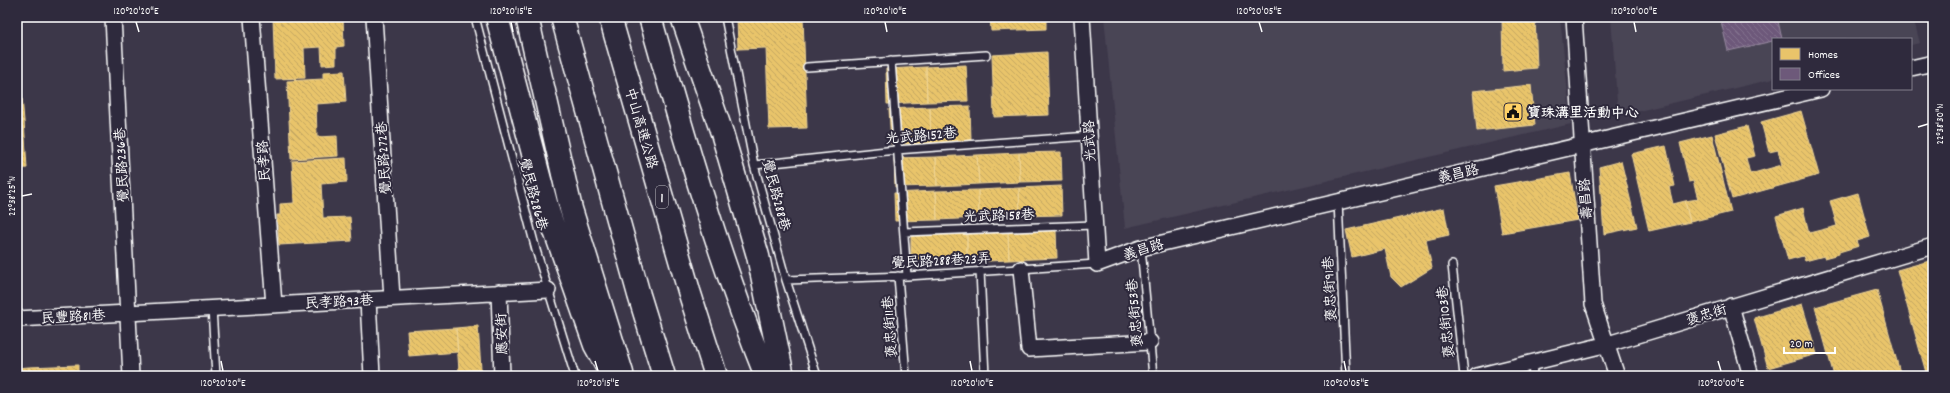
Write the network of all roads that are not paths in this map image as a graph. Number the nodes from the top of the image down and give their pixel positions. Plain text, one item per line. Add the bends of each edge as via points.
1 (113, 17) edge
2 (252, 17) edge
3 (374, 17) edge
4 (475, 17) edge
5 (497, 17) edge
6 (526, 17) edge
7 (562, 17) edge
8 (610, 17) edge
9 (650, 17) edge
10 (682, 17) edge
11 (725, 17) edge
12 (1082, 17) edge
13 (1574, 17) edge
14 (986, 55) dead end
15 (891, 62) junction
16 (1933, 63) edge
17 (807, 67) dead end
18 (1912, 68) edge
19 (1817, 90) edge
20 (1089, 136) junction
21 (1581, 144) junction
22 (896, 150) junction
23 (754, 165) junction
24 (1338, 201) junction
25 (1094, 225) junction
26 (904, 232) junction
27 (1933, 246) edge
28 (1141, 248) junction
29 (1097, 264) junction
30 (1452, 265) dead end
31 (1021, 269) junction
32 (980, 271) junction
33 (898, 276) junction
34 (907, 276) junction
35 (786, 280) junction
36 (548, 290) junction
37 (499, 292) junction
38 (392, 298) junction
39 (368, 300) junction
40 (274, 305) junction
41 (1731, 306) junction
42 (212, 308) junction
43 (129, 313) junction
44 (17, 319) edge
45 (1150, 342) junction
46 (1608, 344) junction
47 (1533, 369) edge
48 (132, 376) edge
49 (216, 376) edge
50 (372, 376) edge
51 (502, 376) edge
52 (575, 376) edge
53 (612, 376) edge
54 (623, 376) edge
55 (664, 376) edge
56 (716, 376) edge
57 (766, 376) edge
58 (783, 376) edge
59 (817, 376) edge
60 (906, 376) edge
61 (985, 376) edge
62 (1153, 376) edge
63 (1346, 376) edge
64 (1464, 376) edge
65 (1477, 376) edge
66 (1617, 376) edge
67 (1751, 376) edge

1 - 43 street, 覺民路236巷
2 - 40 street, 民孝路
3 - 38 street, 覺民路272巷
4 - 36 lane, 覺民路286巷
5 - 53 highway via 549,214 596,345
6 - 54 highway via 571,209
7 - 55 highway
8 - 56 highway, 中山高速公路 / 1
9 - 57 highway via 685,144 716,241
10 - 58 highway via 722,133 758,256
11 - 23 lane, 覺民路288巷
12 - 20 street, 光武路
13 - 21 street, 壽昌路
14 - 15 lane
15 - 17 lane
15 - 22 lane
16 - 18 street
19 - 21 street, 義昌路
20 - 22 lane, 光武路152巷
20 - 25 street, 光武路
21 - 24 street, 義昌路
21 - 46 street, 壽昌路 via 1593,304
22 - 23 lane, 光武路152巷
22 - 26 lane
23 - 35 lane, 覺民路288巷
24 - 28 street, 義昌路
24 - 63 lane, 褒忠街91巷
25 - 26 lane, 光武路158巷
25 - 29 street, 光武路
26 - 34 lane
27 - 41 street, 褒忠街
28 - 29 street, 義昌路
28 - 45 lane, 褒忠街53巷
29 - 31 lane, 覺民路288巷23弄
30 - 64 lane, 褒忠街103巷
31 - 32 lane, 覺民路288巷23弄
31 - 45 street via 1029,349
32 - 34 lane, 覺民路288巷23弄
32 - 61 lane
33 - 34 lane, 覺民路288巷23弄
33 - 35 lane, 覺民路288巷23弄
33 - 60 lane, 褒忠街11巷
35 - 59 lane, 覺民路288巷
36 - 37 street, 民孝路93巷
36 - 52 lane, 覺民路286巷
37 - 38 street, 民孝路93巷
37 - 51 street, 應安街
38 - 39 street, 民孝路93巷
39 - 40 street, 民孝路93巷
39 - 50 street
40 - 42 street, 民孝路93巷
41 - 46 street, 褒忠街
41 - 67 street
42 - 43 street, 民孝路93巷
42 - 49 lane
43 - 44 street, 民豐路81巷
43 - 48 street, 覺民路236巷
45 - 62 lane, 褒忠街53巷
46 - 47 street, 褒忠街
46 - 66 street, 壽昌路
47 - 65 street, 褒忠街

